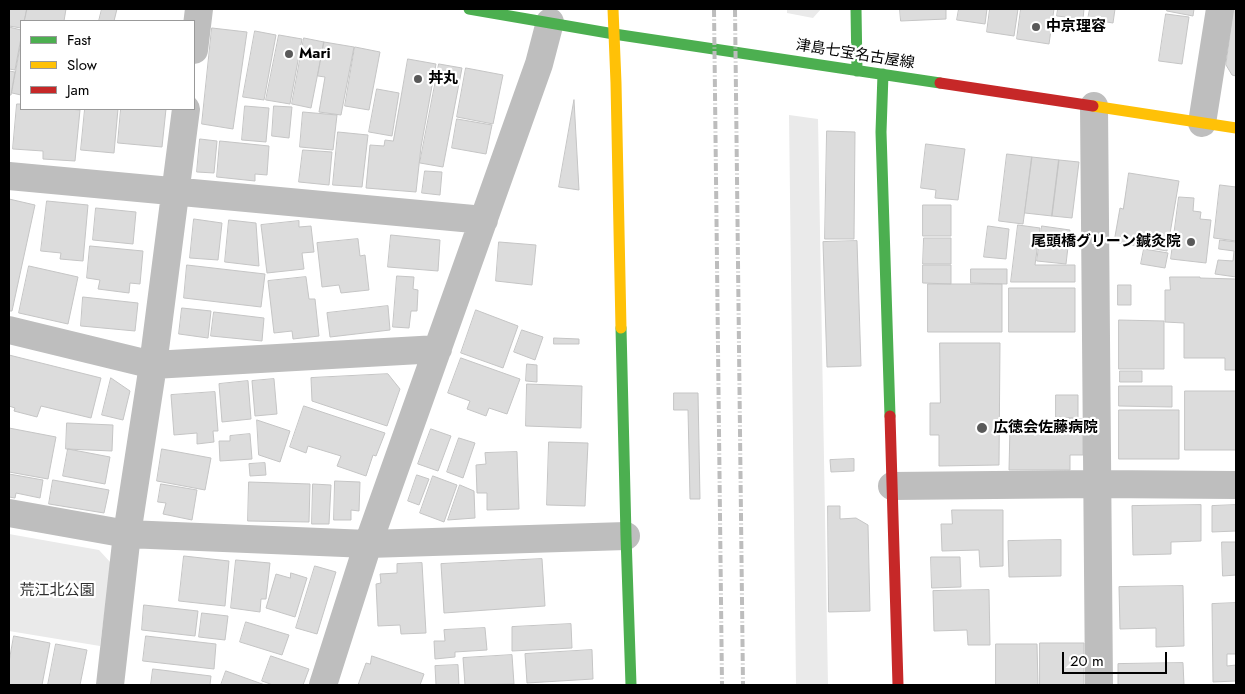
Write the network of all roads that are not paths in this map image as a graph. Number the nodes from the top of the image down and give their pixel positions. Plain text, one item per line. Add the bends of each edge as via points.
1 (199, 9) edge
2 (469, 9) edge
3 (613, 9) edge
4 (856, 9) edge
5 (1220, 9) edge
6 (550, 22) junction
7 (614, 34) junction
8 (195, 42) edge
9 (857, 71) junction
10 (883, 74) junction
11 (1094, 106) junction
12 (186, 110) edge
13 (1202, 123) junction
14 (1236, 128) edge
15 (9, 176) edge
16 (176, 191) junction
17 (484, 220) junction
18 (9, 330) edge
19 (438, 349) junction
20 (153, 364) junction
21 (1097, 484) junction
22 (1236, 484) edge
23 (892, 486) junction
24 (9, 513) edge
25 (127, 534) junction
26 (626, 536) junction
27 (368, 544) junction
28 (110, 685) edge
29 (323, 685) edge
30 (631, 685) edge
31 (898, 685) edge
32 (1099, 685) edge

1 - 8 street
2 - 6 street, 津島七宝名古屋線
3 - 7 street
4 - 9 street
5 - 13 street
6 - 7 street, 津島七宝名古屋線
6 - 17 street via 539,64
7 - 9 street, 津島七宝名古屋線
7 - 26 street
9 - 10 street, 津島七宝名古屋線
10 - 11 street, 津島七宝名古屋線
10 - 23 street via 881,132
11 - 13 street, 津島七宝名古屋線
11 - 21 street
12 - 16 street
13 - 14 street, 津島七宝名古屋線
15 - 16 street
16 - 17 street
16 - 20 street
17 - 19 street
18 - 20 street
19 - 20 street
19 - 27 street
20 - 25 street
21 - 22 street
21 - 23 street
21 - 32 street
23 - 31 street
24 - 25 street
25 - 27 street
25 - 28 street
26 - 27 street
26 - 30 street
27 - 29 street

